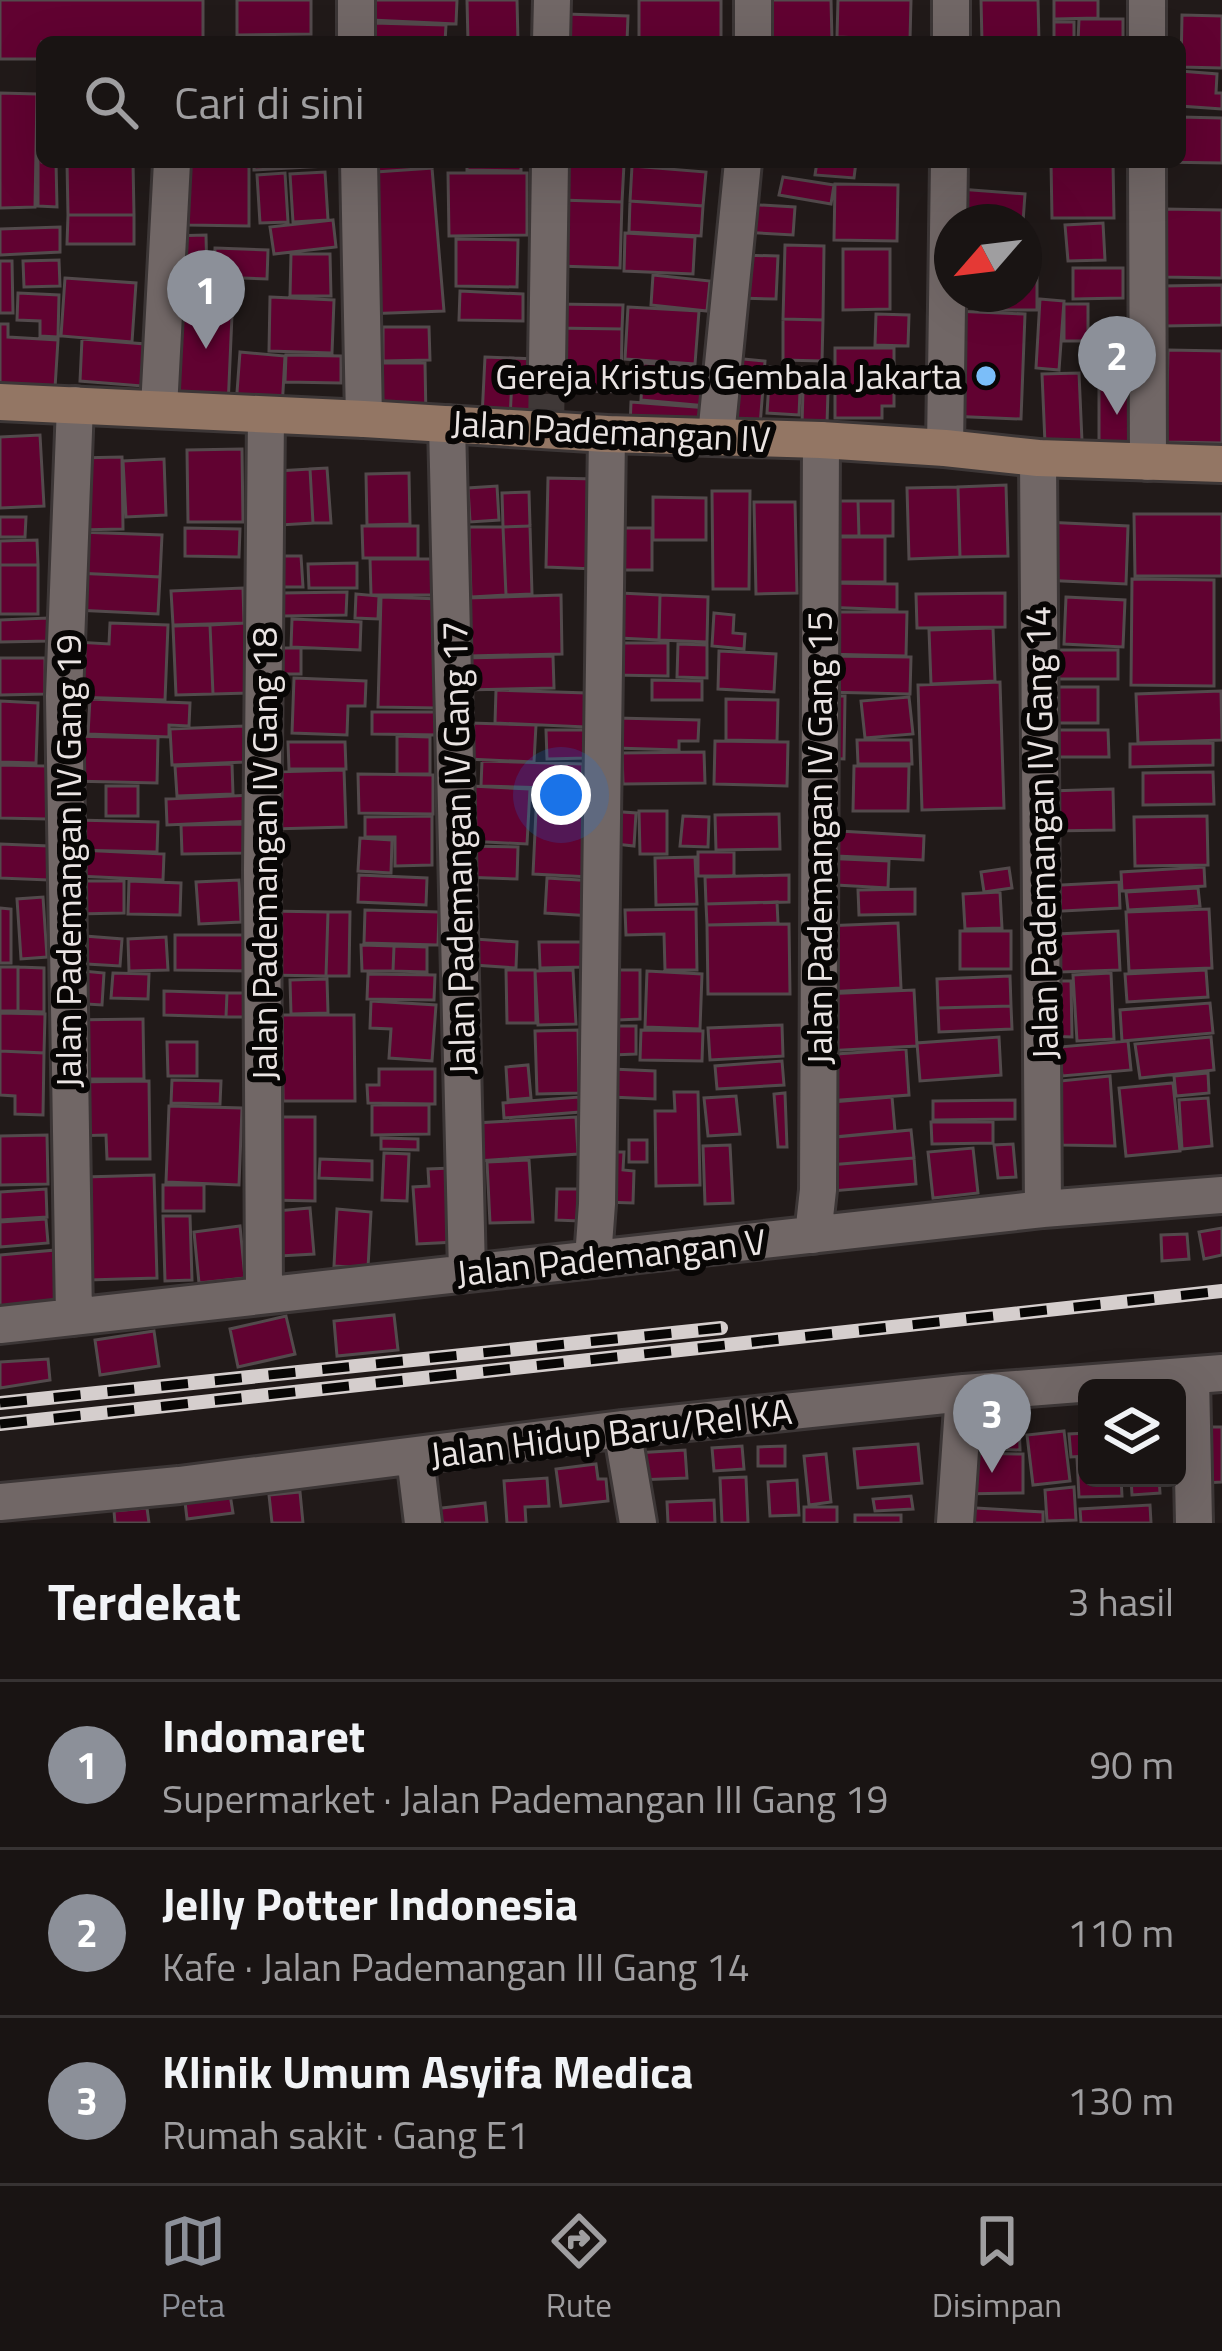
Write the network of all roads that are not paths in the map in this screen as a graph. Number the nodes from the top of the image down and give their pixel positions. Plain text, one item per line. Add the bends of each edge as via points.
1 (356, 0) edge
2 (552, 0) edge
3 (753, 0) edge
4 (951, 0) edge
5 (1147, 0) edge
6 (356, 36) edge
7 (551, 36) edge
8 (753, 36) edge
9 (951, 36) edge
10 (1147, 36) edge
11 (172, 168) edge
12 (359, 168) edge
13 (550, 168) edge
14 (742, 168) edge
15 (949, 168) edge
16 (1148, 168) edge
17 (547, 366) tunnel mouth
18 (0, 402) edge
19 (75, 405) junction
20 (159, 408) junction
21 (266, 415) junction
22 (364, 418) junction
23 (447, 424) junction
24 (607, 434) junction
25 (716, 436) junction
26 (821, 440) junction
27 (945, 448) junction
28 (1038, 458) junction
29 (1148, 462) junction
30 (1222, 464) edge
31 (1222, 1195) edge
32 (1043, 1209) junction
33 (813, 1235) junction
34 (593, 1258) junction
35 (467, 1273) junction
36 (264, 1294) junction
37 (74, 1317) junction
38 (0, 1324) edge
39 (1206, 1375) edge
40 (964, 1393) junction
41 (622, 1429) junction
42 (415, 1457) junction
43 (0, 1502) edge
44 (424, 1523) edge
45 (638, 1523) edge
46 (955, 1523) edge
47 (1194, 1523) edge

1 - 6 street
2 - 7 street
3 - 8 street
4 - 9 street
5 - 10 street
11 - 20 street
12 - 22 street
13 - 17 street
14 - 25 street
15 - 27 street
16 - 29 street
18 - 19 street, Jalan Pademangan IV
19 - 20 street, Jalan Pademangan IV
19 - 37 street, Jalan Pademangan IV Gang 19 via 64,697
20 - 21 street, Jalan Pademangan IV
21 - 22 street, Jalan Pademangan IV
21 - 36 street, Jalan Pademangan IV Gang 18
22 - 23 street, Jalan Pademangan IV
23 - 24 street, Jalan Pademangan IV
23 - 35 street, Jalan Pademangan IV Gang 17
24 - 25 street, Jalan Pademangan IV
24 - 34 street
25 - 26 street, Jalan Pademangan IV
26 - 27 street, Jalan Pademangan IV
26 - 33 street, Jalan Pademangan IV Gang 15
27 - 28 street, Jalan Pademangan IV
28 - 29 street, Jalan Pademangan IV
28 - 32 street, Jalan Pademangan IV Gang 14
29 - 30 street, Jalan Pademangan IV
31 - 32 street, Jalan Pademangan V
32 - 33 street, Jalan Pademangan V
33 - 34 street, Jalan Pademangan V
34 - 35 street, Jalan Pademangan V
35 - 36 street, Jalan Pademangan V
36 - 37 street, Jalan Pademangan V
37 - 38 street, Jalan Pademangan V
39 - 40 street, Jalan Hidup Baru/Rel KA
39 - 47 street
40 - 41 street, Jalan Hidup Baru/Rel KA
40 - 46 street
41 - 42 street, Jalan Hidup Baru/Rel KA
41 - 45 street
42 - 43 street, Jalan Hidup Baru/Rel KA
42 - 44 street

